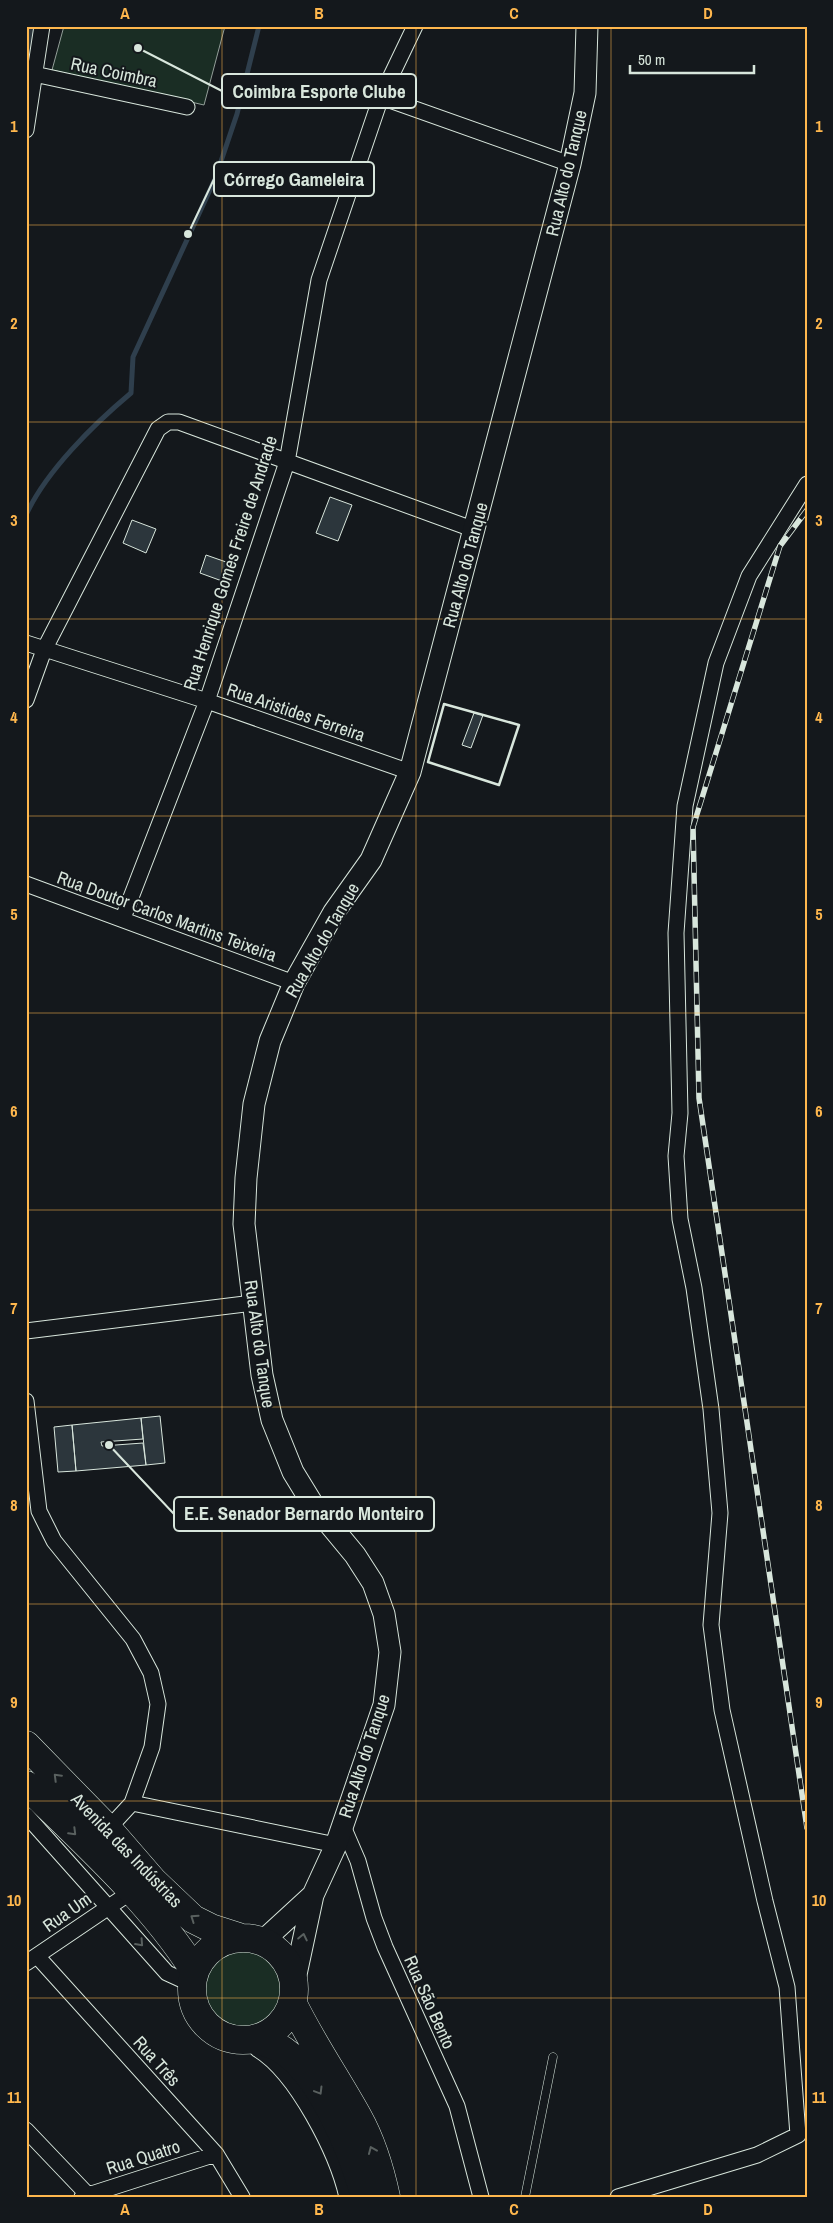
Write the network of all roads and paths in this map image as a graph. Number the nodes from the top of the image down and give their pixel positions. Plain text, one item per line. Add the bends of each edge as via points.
1 (42, 26) edge
2 (415, 26) edge
3 (587, 26) edge
4 (34, 74) junction
5 (381, 96) junction
6 (186, 107) dead end
7 (26, 130) edge
8 (570, 164) junction
9 (286, 462) junction
10 (807, 484) edge
11 (475, 530) junction
12 (26, 643) edge
13 (44, 650) junction
14 (26, 700) edge
15 (207, 701) junction
16 (410, 772) junction
17 (26, 884) edge
18 (122, 918) junction
19 (294, 983) junction
20 (253, 1303) junction
21 (26, 1331) edge
22 (26, 1401) edge
23 (26, 1745) edge
24 (26, 1785) edge
25 (132, 1803) junction
26 (26, 1815) edge
27 (342, 1824) junction
28 (108, 1829) junction
29 (336, 1845) junction
30 (131, 1892) junction
31 (313, 1895) junction
32 (107, 1906) junction
33 (251, 1939) junction
34 (31, 1960) edge
35 (192, 1977) junction
36 (294, 1991) junction
37 (250, 2040) junction
38 (553, 2057) dead end
39 (26, 2130) edge
40 (216, 2154) junction
41 (85, 2196) edge
42 (242, 2197) edge
43 (347, 2197) edge
44 (365, 2197) edge
45 (386, 2197) edge
46 (481, 2197) edge
47 (525, 2197) edge
48 (618, 2197) edge

1 - 4 street
2 - 5 street, Rua Henrique Gomes Freire de Andrade
3 - 8 main road, Rua Alto do Tanque via 585,93
4 - 6 street, Rua Coimbra
4 - 7 street
5 - 8 street
5 - 9 street, Rua Henrique Gomes Freire de Andrade via 319,280
8 - 11 main road, Rua Alto do Tanque
9 - 11 street
9 - 13 street via 180,422 168,422 158,429
9 - 15 street, Rua Henrique Gomes Freire de Andrade
10 - 48 street via 749,576 716,662 684,806 676,933 680,1112 676,1156 680,1219 712,1410 720,1513 711,1624 722,1710 787,1987 798,2135 757,2155
11 - 16 main road, Rua Alto do Tanque
12 - 13 street, Rua Aristides Ferreira
13 - 14 street
13 - 15 street, Rua Aristides Ferreira
15 - 16 street, Rua Aristides Ferreira
15 - 18 street, Rua Henrique Gomes Freire de Andrade
16 - 19 main road, Rua Alto do Tanque via 371,860 334,912
17 - 18 street, Rua Doutor Carlos Martins Teixeira
18 - 19 street, Rua Doutor Carlos Martins Teixeira
19 - 20 main road, Rua Alto do Tanque via 270,1041 254,1104 244,1224
20 - 21 street
20 - 27 main road, Rua Alto do Tanque via 262,1375 272,1420 293,1472 312,1503 355,1555 373,1584 384,1614 390,1652 384,1705
22 - 25 street via 39,1511 54,1541 133,1639 151,1673 158,1704 152,1747
28 -> 23 highway, Avenida das Indústrias
24 -> 30 highway, Avenida das Indústrias
25 - 28 street
25 - 29 street
26 - 32 street
27 - 29 main road, Rua Alto do Tanque
27 - 46 street, Rua São Bento via 358,1861 379,1932 456,2106
33 -> 28 highway, Avenida das Indústrias via 211,1928 194,1919 153,1881
29 - 31 main road, Rua Alto do Tanque
30 - 32 street, Rua Um
30 - 35 highway, Avenida das Indústrias via 170,1935
31 - 33 main road, Rua Alto do Tanque
36 -> 31 main road, Rua Alto do Tanque
32 - 34 street, Rua Um
32 -> 35 street via 167,1973
33 - 35 highway via 220,1942 204,1954
33 - 36 highway via 284,1956
34 - 40 street, Rua Três
35 - 37 highway via 194,2005 205,2024 222,2036
36 - 37 highway via 285,2019 272,2032
45 -> 36 highway via 378,2164 359,2118 310,2038
37 - 43 street via 270,2057 292,2084 330,2146
37 -> 44 highway via 284,2051 311,2079 338,2123
38 - 47 lane
39 - 41 street
40 - 41 street, Rua Quatro
40 - 42 street, Rua Três

